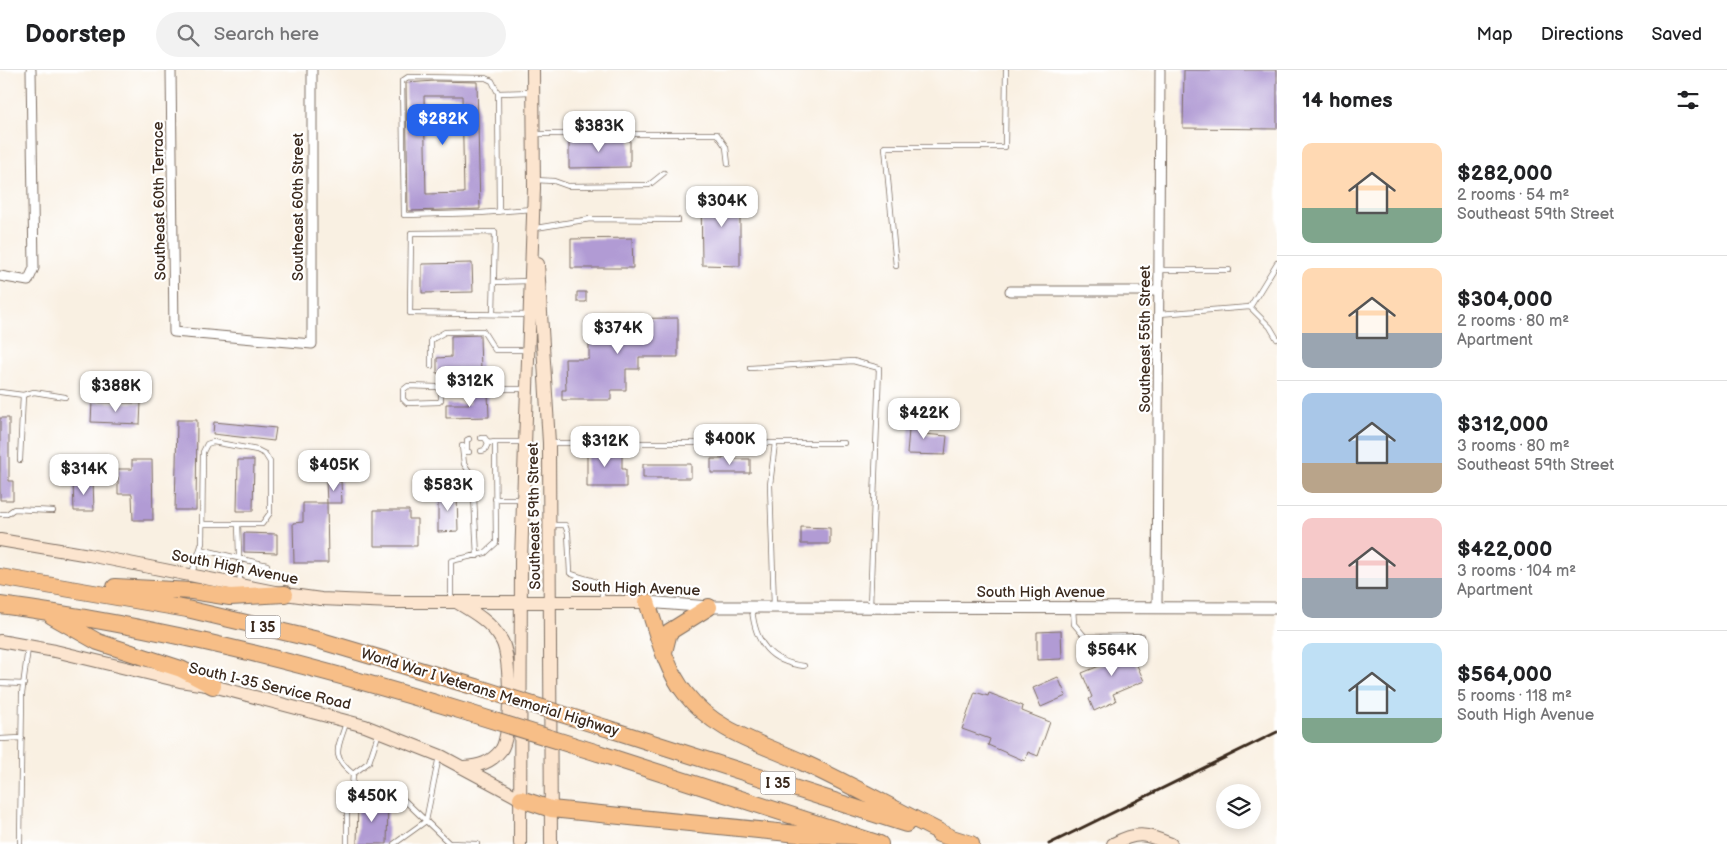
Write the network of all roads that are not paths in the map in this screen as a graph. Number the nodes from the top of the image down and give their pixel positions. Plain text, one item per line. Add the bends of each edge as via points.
1 (31, 70) edge
2 (171, 70) edge
3 (312, 70) edge
4 (533, 70) edge
5 (1006, 70) edge
6 (1160, 70) edge
7 (533, 92) junction
8 (498, 93) junction
9 (533, 134) junction
10 (728, 164) dead end
11 (664, 173) dead end
12 (534, 184) junction
13 (533, 209) junction
14 (499, 212) junction
15 (678, 220) dead end
16 (536, 228) junction
17 (1277, 263) edge
18 (896, 266) dead end
19 (1159, 270) junction
20 (1229, 270) dead end
21 (0, 276) edge
22 (531, 281) junction
23 (494, 282) junction
24 (1010, 291) dead end
25 (1159, 291) junction
26 (1250, 307) junction
27 (493, 314) junction
28 (1159, 314) junction
29 (529, 315) junction
30 (1277, 339) edge
31 (312, 344) joint
32 (528, 350) junction
33 (431, 366) dead end
34 (750, 368) dead end
35 (441, 389) junction
36 (527, 389) junction
37 (0, 392) edge
38 (23, 395) junction
39 (65, 397) dead end
40 (481, 438) dead end
41 (469, 439) dead end
42 (495, 442) junction
43 (525, 442) junction
44 (488, 443) junction
45 (549, 443) junction
46 (775, 443) junction
47 (844, 443) dead end
48 (466, 446) junction
49 (481, 451) dead end
50 (469, 452) dead end
51 (20, 460) dead end
52 (474, 491) junction
53 (480, 491) dead end
54 (494, 499) junction
55 (523, 499) junction
56 (53, 511) dead end
57 (0, 514) edge
58 (202, 524) junction
59 (238, 524) junction
60 (551, 525) junction
61 (0, 540) edge
62 (200, 549) junction
63 (477, 556) junction
64 (240, 559) junction
65 (267, 565) dead end
66 (192, 576) junction
67 (0, 577) edge
68 (46, 584) junction
69 (240, 585) junction
70 (285, 594) junction
71 (552, 602) junction
72 (602, 602) junction
73 (647, 602) junction
74 (454, 603) junction
75 (521, 603) junction
76 (0, 605) edge
77 (709, 607) junction
78 (752, 607) junction
79 (774, 607) junction
80 (870, 608) junction
81 (1073, 608) junction
82 (1157, 608) junction
83 (1277, 608) edge
84 (41, 610) junction
85 (1142, 636) dead end
86 (0, 641) edge
87 (28, 646) junction
88 (664, 652) junction
89 (804, 666) dead end
90 (0, 683) edge
91 (24, 684) junction
92 (213, 686) junction
93 (346, 720) junction
94 (380, 731) junction
95 (22, 738) junction
96 (0, 739) edge
97 (439, 755) junction
98 (464, 767) junction
99 (353, 774) junction
100 (352, 789) junction
101 (521, 799) junction
102 (551, 809) junction
103 (426, 821) junction
104 (854, 836) junction
105 (950, 837) junction
106 (20, 844) edge
107 (347, 844) edge
108 (394, 844) edge
109 (448, 844) edge
110 (477, 844) edge
111 (520, 844) edge
112 (551, 844) edge
113 (880, 844) edge
114 (971, 844) edge
115 (1113, 844) edge
116 (1171, 844) edge

1 - 21 street via 34,268 28,281
2 - 31 street, Southeast 60th Terrace via 174,332
3 - 31 street, Southeast 60th Street
4 - 7 main road, Southeast 59th Street
5 - 18 lane via 1005,148 885,147
6 - 19 street, Southeast 55th Street
7 - 8 lane
7 - 9 main road, Southeast 59th Street
8 - 14 lane
8 - 14 lane via 492,81 486,78 408,77 402,81 404,215
9 - 10 lane via 717,134 726,147
9 - 12 main road, Southeast 59th Street
11 - 12 lane via 649,185 568,186 554,181
12 - 13 main road, Southeast 59th Street
12 - 16 main road, Southeast 59th Street
13 - 14 lane
13 - 22 main road, Southeast 59th Street
15 - 16 lane via 590,219
16 - 45 main road, Southeast 59th Street
17 - 26 lane
19 - 20 lane
19 - 25 street, Southeast 55th Street
22 - 23 lane
22 - 29 main road, Southeast 59th Street
23 - 27 lane
23 - 27 lane via 495,232 411,233 410,313
24 - 25 street
25 - 28 street, Southeast 55th Street
26 - 28 lane
26 - 30 lane
27 - 29 lane
28 - 82 street, Southeast 55th Street
29 - 32 main road, Southeast 59th Street
32 - 33 lane via 495,350 483,331 445,332 431,340
32 - 36 main road, Southeast 59th Street
34 - 80 lane via 853,361 879,368
35 - 35 lane via 437,386 408,386 403,390 403,399 407,403 438,402
35 - 36 lane
36 - 43 main road, Southeast 59th Street
37 - 38 lane
38 - 39 lane via 34,392
38 - 51 lane
40 - 44 lane
41 - 48 lane
42 - 43 lane
42 - 44 lane
42 - 54 lane
43 - 55 main road, Southeast 59th Street
44 - 49 lane
45 - 46 lane
45 - 60 main road, Southeast 59th Street
46 - 47 lane
46 - 79 lane via 770,485
48 - 50 lane
48 - 52 lane via 462,446 464,464 473,477
52 - 53 lane
52 - 63 lane via 477,500
54 - 55 lane
54 - 63 lane via 496,543
55 - 75 main road, Southeast 59th Street
56 - 57 lane via 14,509
58 - 59 lane
58 - 59 lane via 203,452 207,444 213,442 256,450 265,454 270,462 268,519 262,524
58 - 62 lane
59 - 64 lane
60 - 71 main road, Southeast 59th Street
60 - 72 lane via 565,525 570,573 597,582 602,587
61 - 66 main road, South High Avenue
62 - 64 lane
62 - 66 lane
63 - 74 lane via 451,561
64 - 65 lane
64 - 69 lane
66 - 69 main road, South High Avenue
67 - 68 highway, World War I Veterans Memorial Highway / I 35
68 - 70 highway via 192,591 230,597
68 - 105 highway, World War I Veterans Memorial Highway / I 35, bridge via 187,609 364,653
69 - 70 main road, South High Avenue
70 - 74 main road, South High Avenue via 353,601
71 - 72 main road, South High Avenue
71 - 75 main road, South High Avenue
71 - 102 main road, Southeast 59th Street
72 - 73 main road, South High Avenue
73 - 77 street, South High Avenue
73 - 88 highway
74 - 75 main road, South High Avenue
74 - 98 main road via 478,615 497,633 507,656 507,738 492,759 480,766
75 - 101 main road, Southeast 59th Street
76 - 84 highway, World War I Veterans Memorial Highway / I 35
77 - 78 street, South High Avenue
77 - 88 highway via 669,632
78 - 79 street, South High Avenue
78 - 89 lane via 753,627 771,655 788,664
79 - 80 street, South High Avenue
80 - 81 street, South High Avenue
81 - 82 street, South High Avenue
81 - 85 lane via 1074,624 1085,637
82 - 83 street, South High Avenue
84 - 92 highway via 98,642 180,669
84 - 104 highway, World War I Veterans Memorial Highway / I 35, bridge via 249,651 371,683
86 - 87 main road, South I-35 Service Road
87 - 91 lane
87 - 92 main road, South I-35 Service Road
88 - 105 highway via 684,692 711,720
90 - 91 lane
91 - 95 lane
92 - 93 main road, South I-35 Service Road
93 - 94 main road, South I-35 Service Road
93 - 99 lane via 337,751 340,763
94 - 97 main road, South I-35 Service Road
94 - 99 lane via 369,762
95 - 96 lane
95 - 106 lane
97 - 98 main road, South I-35 Service Road
97 - 103 lane
98 - 101 main road, South I-35 Service Road
99 - 100 lane
100 - 103 lane via 386,791 401,797
100 - 107 lane via 347,796
101 - 102 highway
101 - 111 main road, Southeast 59th Street
102 - 104 highway via 798,834
102 - 112 main road, Southeast 59th Street
103 - 108 lane
103 - 109 lane
104 - 113 highway, World War I Veterans Memorial Highway / I 35
105 - 114 highway, World War I Veterans Memorial Highway / I 35
109 - 110 lane
115 - 116 main road via 1141,834

